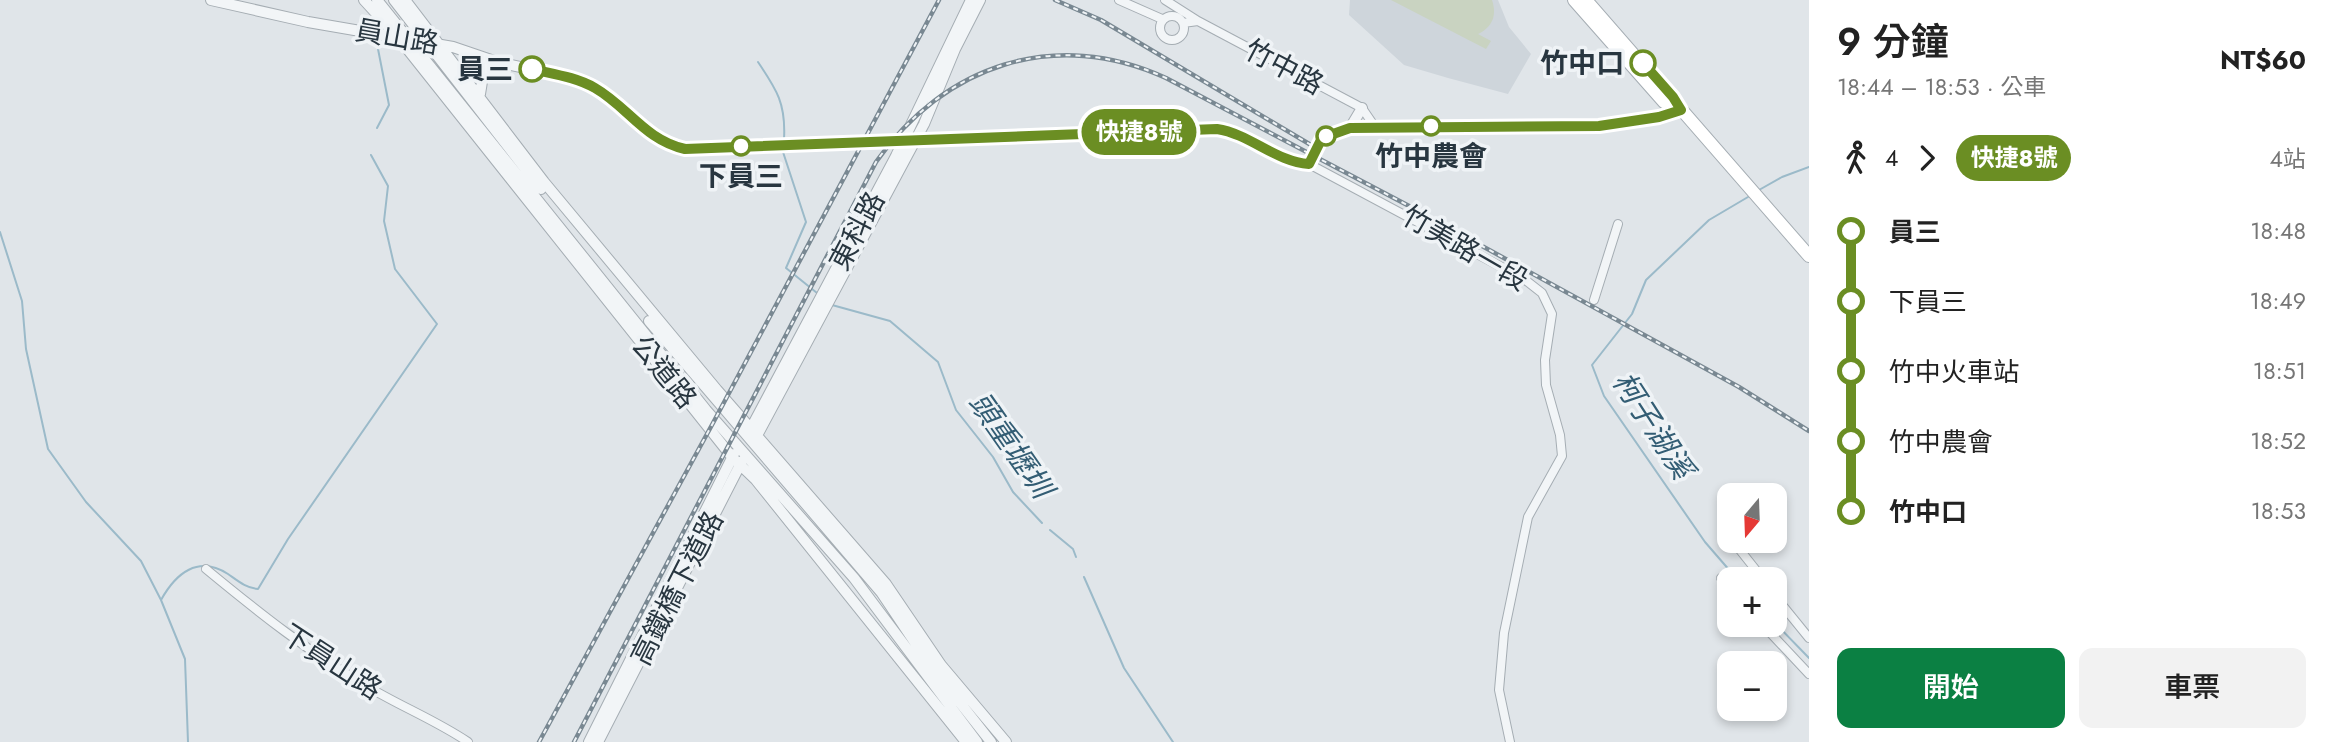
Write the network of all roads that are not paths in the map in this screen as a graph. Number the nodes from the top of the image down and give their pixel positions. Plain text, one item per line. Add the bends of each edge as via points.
1 (211, 0) edge
2 (364, 0) edge
3 (377, 0) edge
4 (394, 0) edge
5 (405, 0) edge
6 (971, 0) edge
7 (981, 0) edge
8 (1119, 0) edge
9 (1165, 0) edge
10 (1574, 0) edge
11 (1586, 0) edge
12 (1163, 19) junction
13 (1198, 21) junction
14 (1184, 23) junction
15 (397, 36) junction
16 (408, 39) junction
17 (433, 44) junction
18 (497, 62) junction
19 (480, 94) junction
20 (1363, 108) junction
21 (1681, 110) junction
22 (1375, 127) junction
23 (1350, 128) junction
24 (909, 142) junction
25 (1309, 164) junction
26 (541, 184) junction
27 (1618, 224) dead end
28 (1809, 256) edge
29 (1594, 300) dead end
30 (703, 414) junction
31 (751, 436) junction
32 (739, 457) junction
33 (1742, 553) edge
34 (1753, 567) edge
35 (206, 569) dead end
36 (1787, 611) edge
37 (1774, 637) edge
38 (1809, 638) edge
39 (1809, 674) edge
40 (468, 742) edge
41 (589, 742) edge
42 (598, 742) edge
43 (966, 742) edge
44 (977, 742) edge
45 (991, 742) edge
46 (1006, 742) edge
47 (1510, 742) edge

1 - 15 street, 員山路
2 - 15 street, 公道路
3 - 16 street, 公道路
4 - 17 street, 公道路
5 - 17 street, 公道路
6 - 24 street, 東科路
7 - 24 street, 東科路
8 - 12 street
9 - 13 street, 竹中路
10 - 21 main road via 1664,102
11 - 21 main road
12 - 14 street via 1174,15
12 - 14 street via 1160,30 1170,40 1181,36
13 - 14 street
13 - 20 street, 竹中路
15 - 16 street, 員山路
15 - 30 street, 公道路
16 - 17 street, 員山路
16 - 30 street, 公道路
17 - 18 street, 員山路
17 - 19 street, 公道路
17 - 26 street, 公道路
18 - 19 street via 484,69
18 - 24 street, 員山路 via 577,79 654,137 685,149
19 - 26 street, 公道路
20 - 22 street, 竹中路
20 - 23 street
21 - 22 street, 竹中路 via 1599,126
21 - 28 main road
22 - 23 street, 竹中路
23 - 25 street, 竹中路 via 1322,138
24 - 25 street, 員山路 via 1217,129
24 - 31 street, 東科路
25 - 47 street, 竹美路一段 via 1524,279 1542,293 1550,308 1546,385 1562,456 1528,517 1503,633 1499,690
26 - 31 street, 公道路
27 - 29 street
30 - 32 street, 公道路
31 - 32 street, 東科路
31 - 45 street, 公道路 via 881,592
31 - 46 street, 公道路 via 886,584 941,666
32 - 41 street, 高鐵橋下道路
32 - 42 street, 高鐵橋下道路
32 - 43 street, 公道路
32 - 44 street, 公道路 via 854,578
33 - 34 street
35 - 40 street, 下員山路 via 287,635 368,687
36 - 38 street
37 - 39 street

